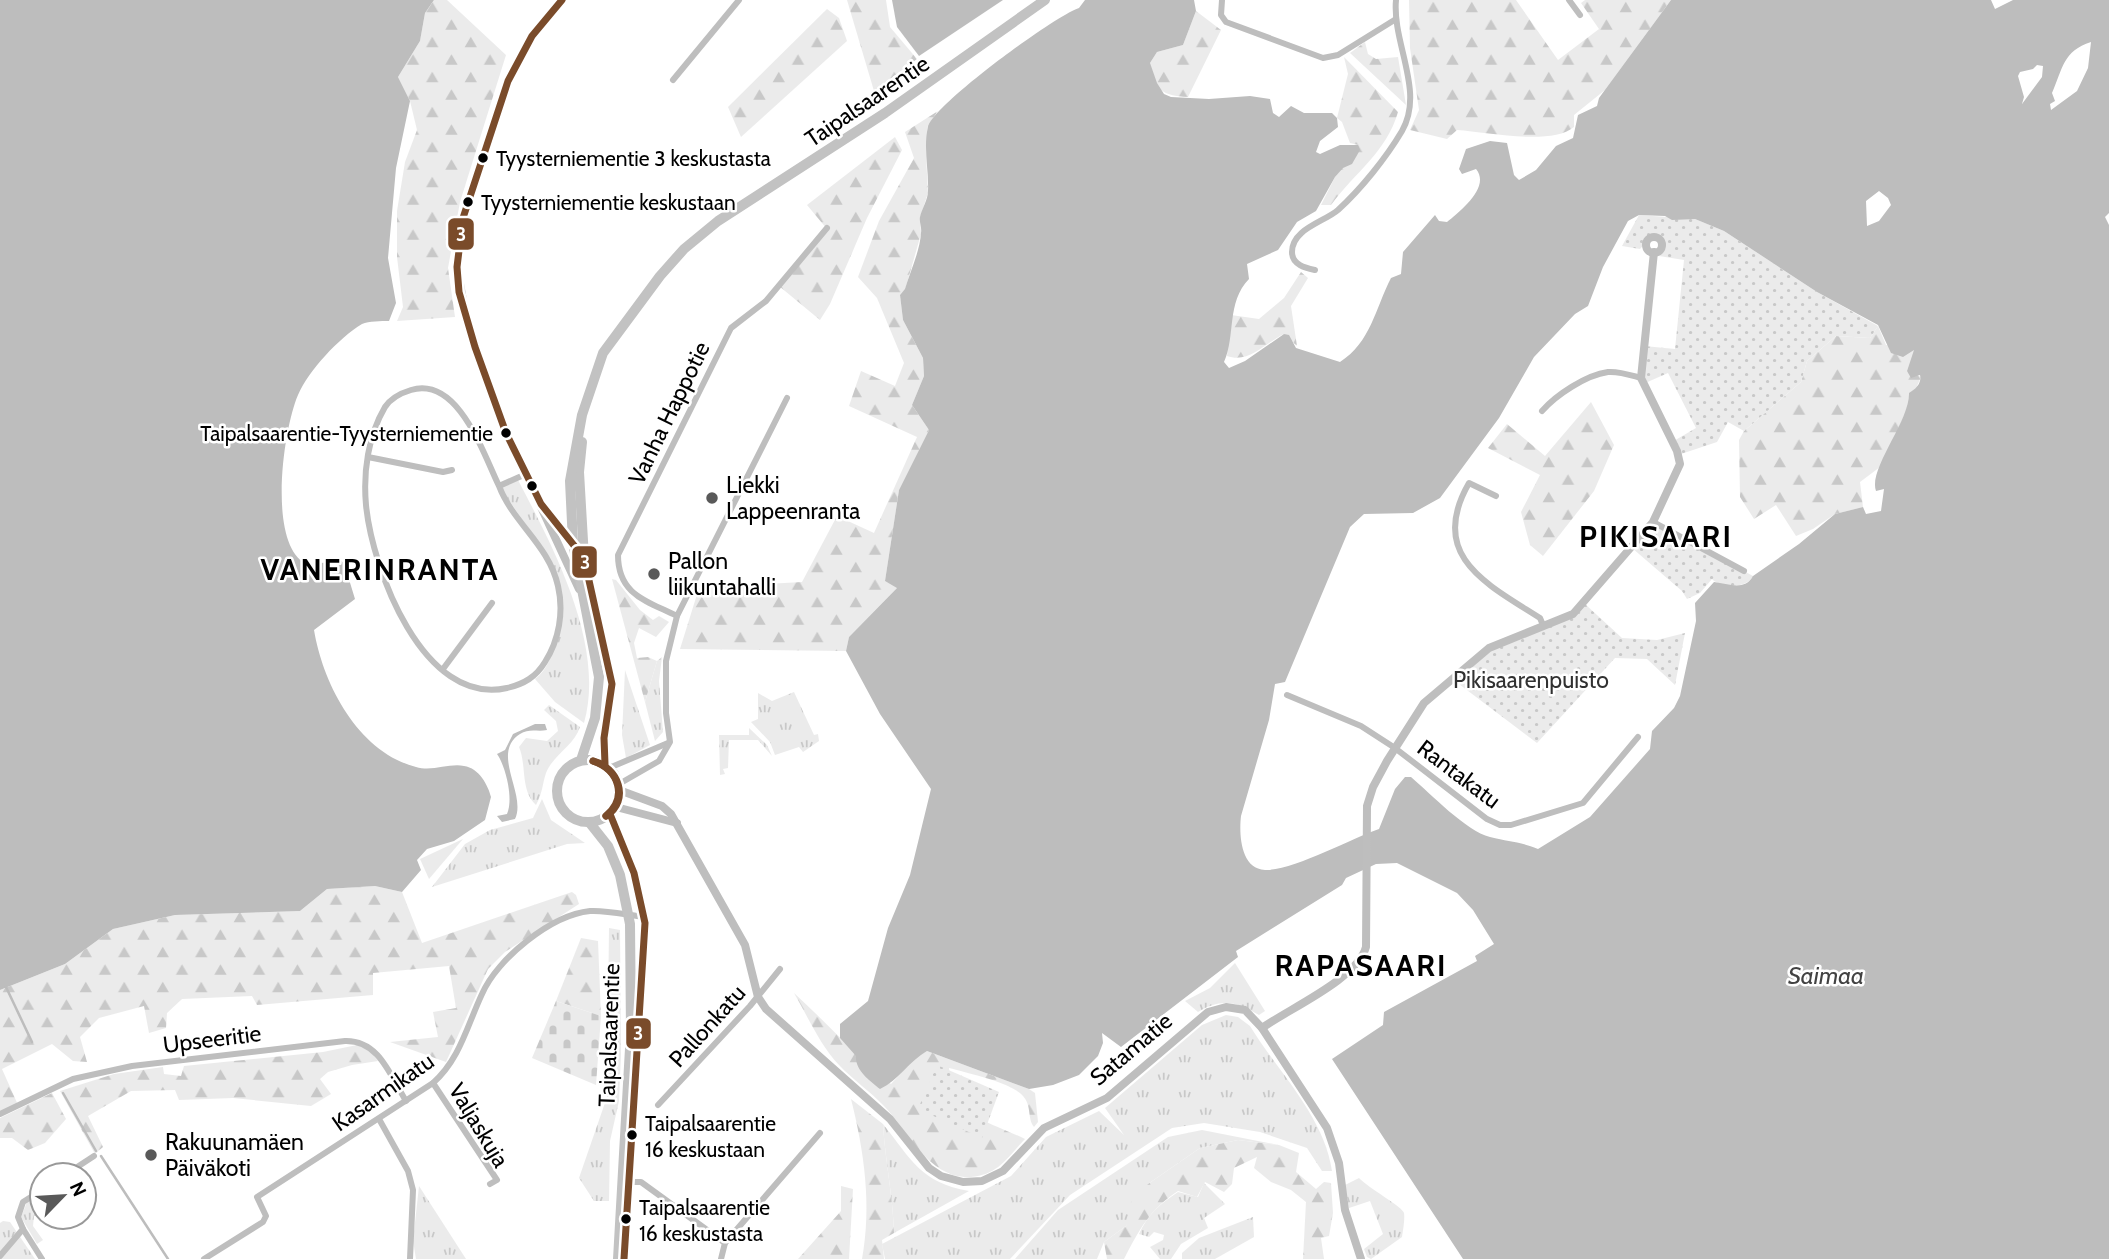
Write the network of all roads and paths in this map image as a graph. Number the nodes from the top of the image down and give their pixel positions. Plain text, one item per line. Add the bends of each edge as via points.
1 (562, 0) edge
2 (739, 0) edge
3 (1045, 0) edge
4 (1222, 0) edge
5 (1396, 0) edge
6 (1569, 0) edge
7 (1580, 15) dead end
8 (1396, 19) junction
9 (673, 80) dead end
10 (827, 228) dead end
11 (1654, 252) dead end
12 (1315, 270) dead end
13 (622, 323) junction
14 (1640, 378) junction
15 (787, 398) dead end
16 (1542, 411) dead end
17 (368, 457) junction
18 (452, 470) dead end
19 (526, 474) junction
20 (499, 486) junction
21 (1496, 496) dead end
22 (541, 504) junction
23 (1653, 522) junction
24 (573, 543) junction
25 (584, 558) junction
26 (1744, 570) dead end
27 (492, 603) dead end
28 (586, 606) junction
29 (677, 615) junction
30 (1543, 625) junction
31 (443, 669) junction
32 (1287, 695) dead end
33 (1638, 737) dead end
34 (670, 742) junction
35 (1395, 748) junction
36 (581, 760) junction
37 (607, 766) junction
38 (619, 787) junction
39 (613, 810) junction
40 (590, 822) junction
41 (677, 823) junction
42 (629, 915) junction
43 (644, 917) junction
44 (780, 969) dead end
45 (758, 997) junction
46 (1262, 1028) junction
47 (433, 1083) junction
48 (406, 1101) junction
49 (658, 1105) dead end
50 (0, 1114) edge
51 (379, 1119) junction
52 (820, 1133) dead end
53 (94, 1156) dead end
54 (86, 1161) edge
55 (627, 1182) junction
56 (490, 1184) dead end
57 (28, 1199) edge
58 (23, 1229) junction
59 (725, 1244) junction
60 (0, 1256) edge
61 (42, 1259) edge
62 (204, 1259) edge
63 (410, 1259) edge
64 (618, 1259) edge
65 (624, 1259) edge
66 (720, 1259) edge
67 (1361, 1259) edge

1 - 19 street via 532,36 508,81 459,242 459,292 497,412
2 - 9 street
3 - 13 main road, Taipalsaarentie via 885,113 718,221 684,249
4 - 8 street via 1221,15 1226,22 1323,58 1338,55
5 - 8 street
6 - 7 street
8 - 12 street via 1410,110 1393,145 1347,200 1296,239 1295,260 1301,267
10 - 29 street, Vanha Happotie via 765,301 731,328 618,555 623,583 639,597
11 - 14 street
13 - 24 main road, Taipalsaarentie via 603,353 582,415 570,481
13 - 25 main road, Taipalsaarentie via 594,385 581,448
14 - 16 street via 1603,373 1553,399
14 - 23 street via 1680,464
15 - 29 street
17 - 18 street
17 - 20 street via 386,404 399,394 428,388 453,400
17 - 31 street via 366,505 376,558 396,609 414,638
19 - 20 street
19 - 22 street
20 - 31 street via 504,500 548,558 558,584 558,631 538,674 520,685 478,688
21 - 30 street via 1469,483 1461,496 1456,532 1465,564 1481,581 1540,618
22 - 24 street
22 - 28 street
23 - 26 street
23 - 30 street via 1585,604 1573,614
24 - 25 street
24 - 28 main road, Taipalsaarentie
25 - 37 main road, Taipalsaarentie via 612,684 604,738
27 - 31 street
28 - 36 main road, Taipalsaarentie via 599,677 595,718
29 - 34 street via 666,661
30 - 35 street via 1496,644 1451,678 1424,703
32 - 35 street, Rantakatu via 1361,726
33 - 35 street, Rantakatu via 1583,803 1511,825 1487,819
34 - 37 street
34 - 38 street via 659,761
35 - 46 street via 1373,787 1365,821 1363,959
36 - 37 main road
36 - 40 main road via 564,771 558,800 570,817
37 - 38 main road
38 - 39 main road
38 - 41 street, Satamatie via 662,806
39 - 40 main road
39 - 41 street
39 - 43 main road, Taipalsaarentie
40 - 42 main road, Taipalsaarentie via 608,846
41 - 45 street, Satamatie via 745,945
42 - 43 street, Kasarmikatu
42 - 47 street, Kasarmikatu via 579,914 512,953 489,979 450,1068
42 - 55 main road, Taipalsaarentie
43 - 55 main road, Taipalsaarentie
44 - 45 street, Pallonkatu
45 - 46 street, Satamatie via 775,1018 890,1119 929,1168 963,1182 982,1181 1003,1171 1044,1128 1107,1098 1208,1012 1236,1007
45 - 49 street, Pallonkatu
46 - 67 street, Satamatie via 1332,1138 1345,1210
47 - 48 street, Kasarmikatu
47 - 56 street, Valjaskuja via 497,1180
48 - 50 street, Upseeritie via 376,1051 352,1041 132,1066 73,1079
48 - 51 street, Kasarmikatu
51 - 62 street, Kasarmikatu via 257,1197 266,1216 263,1222
51 - 63 street via 408,1171 413,1190
52 - 59 street
53 - 54 street
55 - 59 street via 641,1182
55 - 64 main road, Taipalsaarentie
55 - 65 main road, Taipalsaarentie
57 - 58 street via 18,1217
58 - 60 street
58 - 61 street
59 - 66 street

